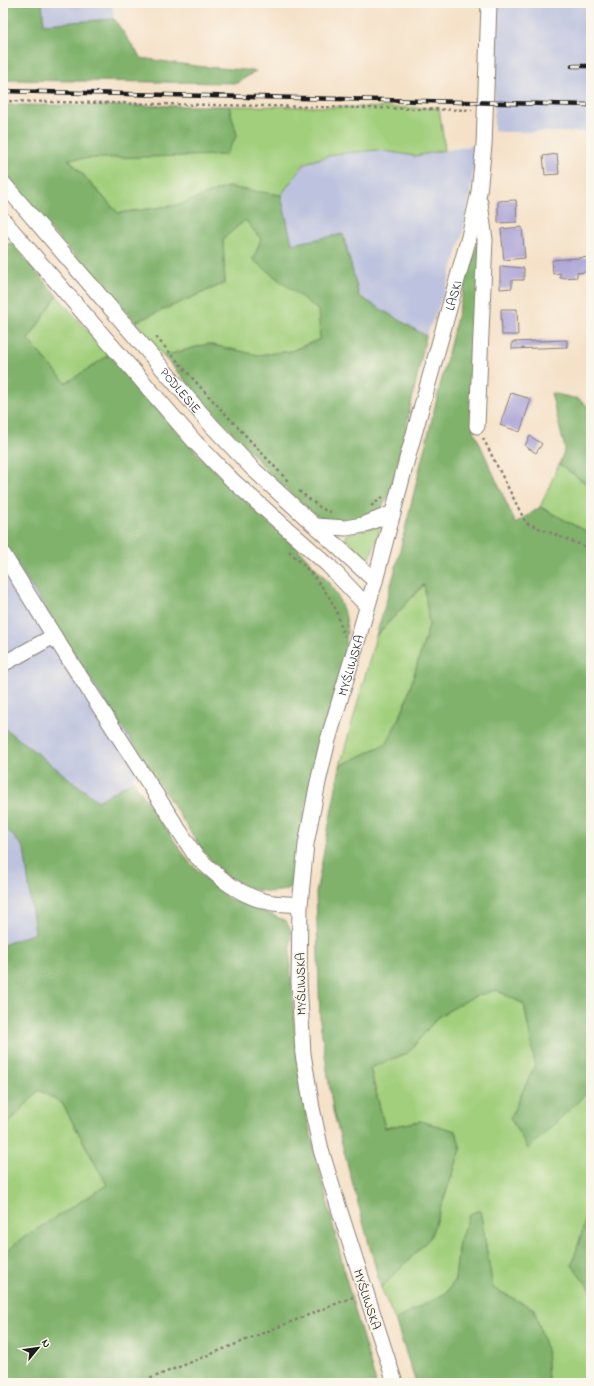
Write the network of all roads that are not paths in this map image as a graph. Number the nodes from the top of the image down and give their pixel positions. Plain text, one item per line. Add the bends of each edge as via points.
1 (489, 3) edge
2 (6, 177) edge
3 (478, 192) junction
4 (3, 220) edge
5 (477, 426) road end
6 (393, 513) junction
7 (316, 526) junction
8 (342, 549) junction
9 (3, 554) edge
10 (329, 566) junction
11 (375, 581) junction
12 (368, 606) junction
13 (54, 636) junction
14 (3, 664) edge
15 (300, 905) junction
16 (395, 1383) edge

1 - 3 street, LASKI via 484,145
2 - 7 street, PODLESIE via 212,426 252,468
3 - 5 street via 486,240
3 - 6 street, LASKI via 469,237
4 - 10 street, PODLESIE via 195,442 232,480
6 - 7 street via 363,525 346,528
6 - 11 street, LASKI
7 - 8 street, PODLESIE
8 - 10 street via 342,559 339,563
8 - 11 street, PODLESIE
9 - 13 street
10 - 12 street, PODLESIE
11 - 12 street, MYŚLIWSKA
12 - 15 street, MYŚLIWSKA via 318,782 306,844
13 - 14 street
13 - 15 street via 195,855 233,888 273,903
15 - 16 street, MYŚLIWSKA via 299,981 303,1054 312,1108 321,1150

